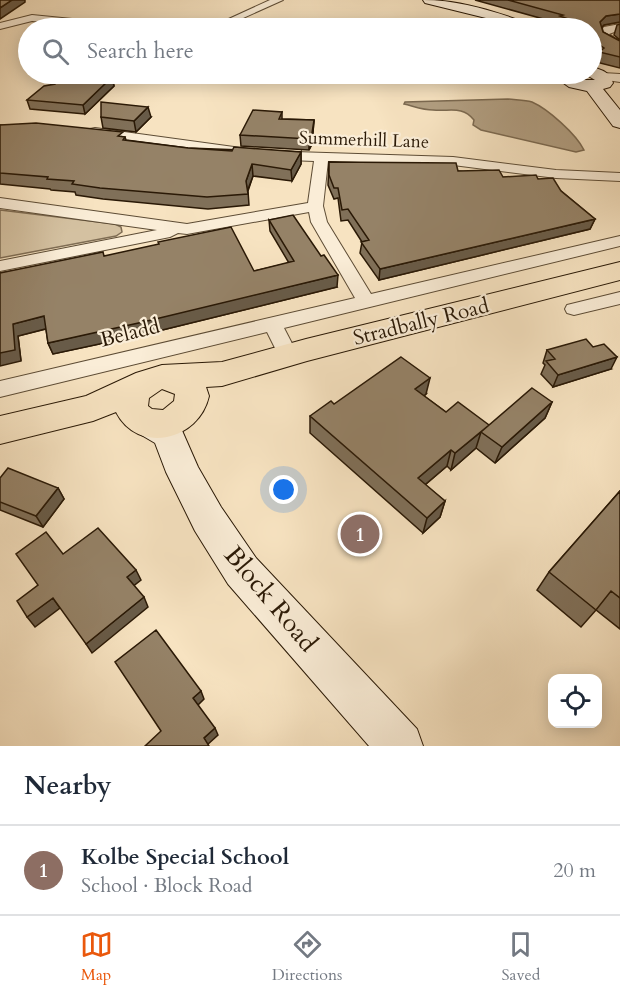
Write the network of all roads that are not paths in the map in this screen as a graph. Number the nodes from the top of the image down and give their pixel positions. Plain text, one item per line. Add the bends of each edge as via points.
1 (278, 0) edge
2 (430, 0) edge
3 (26, 9) dead end
4 (23, 18) edge
5 (237, 18) edge
6 (500, 18) edge
7 (18, 22) edge
8 (0, 26) edge
9 (620, 27) edge
10 (620, 47) edge
11 (602, 78) edge
12 (620, 122) edge
13 (83, 130) edge
14 (322, 156) junction
15 (620, 177) edge
16 (0, 203) edge
17 (315, 206) junction
18 (187, 229) junction
19 (620, 241) edge
20 (0, 266) edge
21 (620, 271) edge
22 (620, 298) edge
23 (366, 301) junction
24 (574, 309) dead end
25 (272, 323) junction
26 (288, 355) junction
27 (0, 389) edge
28 (161, 409) junction
29 (0, 430) edge
30 (400, 746) edge

1 - 5 street
2 - 6 main road
3 - 4 street
7 - 8 street
9 - 10 street via 608,28 604,33
11 - 12 main road
13 - 14 street, Summerhill Lane via 263,155
14 - 15 street, Summerhill Lane via 453,161 556,174
14 - 17 street
16 - 18 street
17 - 18 street
17 - 23 street via 319,222
18 - 20 street
19 - 23 street, Beladd
21 - 26 main road, Stradbally Road
22 - 24 street
23 - 25 street, Beladd
25 - 26 street
25 - 27 street, Beladd
26 - 28 main road, Stradbally Road via 222,374
28 - 29 main road via 93,408
28 - 30 main road, Block Road via 183,472 242,570

